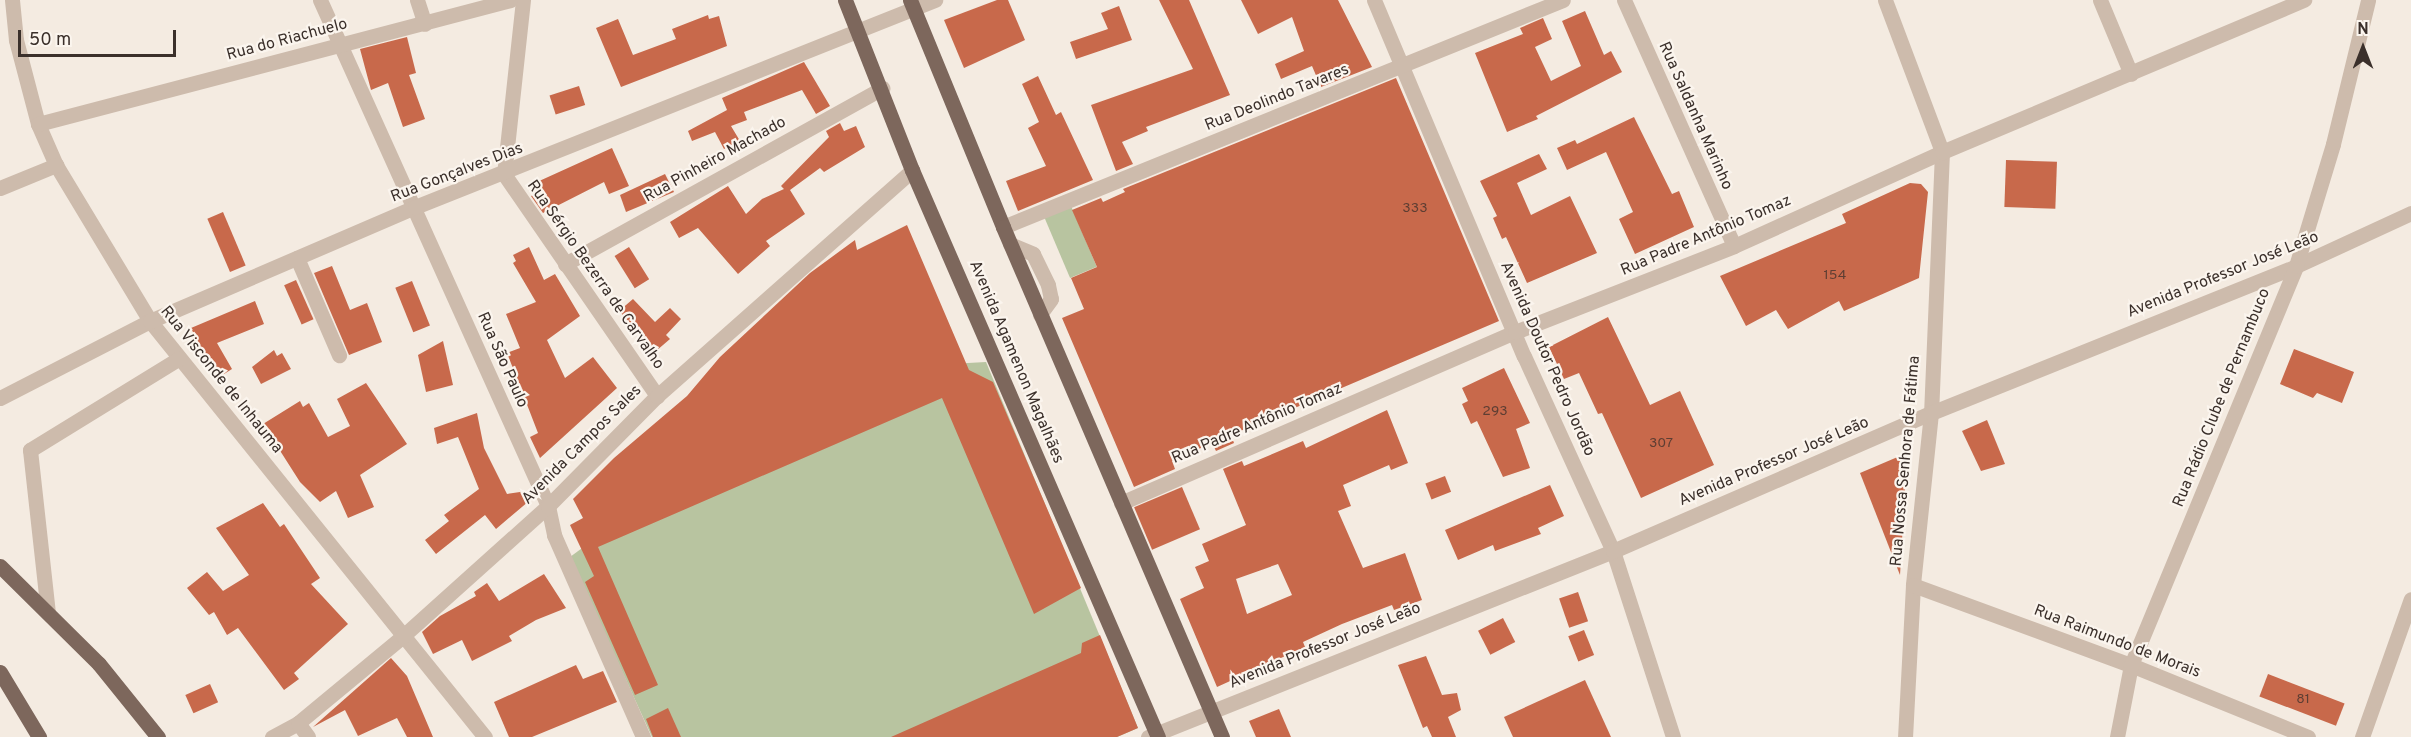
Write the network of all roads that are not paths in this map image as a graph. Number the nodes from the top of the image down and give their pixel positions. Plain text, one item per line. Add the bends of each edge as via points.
1 (12, 0) edge
2 (320, 0) edge
3 (417, 0) edge
4 (510, 0) edge
5 (523, 0) edge
6 (845, 0) edge
7 (935, 0) edge
8 (1374, 0) edge
9 (1563, 0) edge
10 (1624, 0) edge
11 (1885, 0) edge
12 (2100, 0) edge
13 (2304, 0) edge
14 (2368, 0) edge
15 (912, 4) edge
16 (425, 24) junction
17 (858, 30) junction
18 (16, 40) junction
19 (0, 43) edge
20 (340, 44) junction
21 (1403, 66) junction
22 (2131, 74) junction
23 (883, 88) junction
24 (38, 124) junction
25 (1942, 152) junction
26 (56, 165) junction
27 (912, 170) junction
28 (504, 174) junction
29 (0, 188) edge
30 (415, 207) junction
31 (2411, 213) edge
32 (1003, 227) junction
33 (1734, 246) junction
34 (297, 258) junction
35 (565, 264) junction
36 (2296, 266) junction
37 (150, 321) junction
38 (1515, 332) junction
39 (339, 355) dead end
40 (178, 359) junction
41 (657, 396) junction
42 (0, 398) edge
43 (1931, 413) junction
44 (1120, 503) junction
45 (548, 506) junction
46 (1613, 551) junction
47 (0, 566) edge
48 (1913, 585) junction
49 (2411, 599) edge
50 (48, 613) junction
51 (403, 636) junction
52 (2131, 665) junction
53 (0, 672) edge
54 (1211, 711) junction
55 (298, 723) junction
56 (1155, 736) edge
57 (39, 737) edge
58 (158, 737) edge
59 (272, 737) edge
60 (308, 737) edge
61 (484, 737) edge
62 (643, 737) edge
63 (1222, 737) edge
64 (1673, 737) edge
65 (1905, 737) edge
66 (2117, 737) edge
67 (2308, 737) edge
68 (2362, 737) edge

1 - 18 street, Rua Visconde de Inhauma
2 - 20 street, Rua São Paulo
3 - 16 street
4 - 16 street, Rua do Riachuelo
5 - 28 street
6 - 17 main road, Avenida Agamenon Magalhães
7 - 15 street, Rua Gonçalves Dias
8 - 21 street, Avenida Doutor Pedro Jordão
9 - 21 street, Rua Deolindo Tavares
10 - 33 street, Rua Saldanha Marinho
11 - 25 street
12 - 22 street
13 - 22 street, Rua Padre Antônio Tomaz
14 - 36 street, Rua Rádio Clube de Pernambuco via 2333,144
15 - 17 street, Rua Gonçalves Dias
15 - 32 main road
16 - 20 street, Rua do Riachuelo
17 - 23 main road, Avenida Agamenon Magalhães
17 - 28 street, Rua Gonçalves Dias
18 - 19 street
18 - 24 street, Rua Visconde de Inhauma
20 - 24 street, Rua do Riachuelo
20 - 30 street, Rua São Paulo
21 - 32 street, Rua Deolindo Tavares
21 - 38 street, Avenida Doutor Pedro Jordão
22 - 25 street, Rua Padre Antônio Tomaz
23 - 27 main road, Avenida Agamenon Magalhães
23 - 35 street, Rua Pinheiro Machado
24 - 26 street, Rua Visconde de Inhauma
25 - 33 street, Rua Padre Antônio Tomaz
25 - 43 street, Rua Nossa Senhora de Fátima
26 - 29 street
26 - 37 street, Rua Visconde de Inhauma
27 - 41 street, Avenida Campos Sales
27 - 56 main road, Avenida Agamenon Magalhães
28 - 30 street, Rua Gonçalves Dias
28 - 35 street, Rua Sérgio Bezerra de Carvalho
30 - 34 street, Rua Gonçalves Dias
30 - 45 street, Rua São Paulo
31 - 36 street, Avenida Professor José Leão
32 - 44 main road
33 - 38 street, Rua Padre Antônio Tomaz
34 - 37 street, Rua Gonçalves Dias
34 - 39 street
35 - 41 street, Rua Sérgio Bezerra de Carvalho
36 - 43 street, Avenida Professor José Leão
36 - 52 street, Rua Rádio Clube de Pernambuco
37 - 40 street, Rua Visconde de Inhauma
37 - 42 street, Rua Gonçalves Dias
38 - 44 street, Rua Padre Antônio Tomaz
38 - 46 street, Avenida Doutor Pedro Jordão
40 - 50 street via 30,450
40 - 51 street, Rua Visconde de Inhauma
41 - 45 street, Avenida Campos Sales
43 - 46 street, Avenida Professor José Leão
43 - 48 street, Rua Nossa Senhora de Fátima
44 - 54 main road
45 - 51 street, Avenida Campos Sales
45 - 62 street, Rua São Paulo via 554,535
46 - 54 street, Avenida Professor José Leão
46 - 64 street, Avenida Doutor Pedro Jordão
47 - 50 main road
48 - 52 street, Rua Raimundo de Morais
48 - 65 street, Rua Nossa Senhora de Fátima
49 - 68 street
50 - 58 main road via 99,664
51 - 55 street, Avenida Campos Sales
51 - 61 street, Rua Visconde de Inhauma
52 - 66 street, Rua Rádio Clube de Pernambuco
52 - 67 street, Rua Raimundo de Morais
53 - 57 main road
54 - 56 street, Avenida Professor José Leão
54 - 63 main road
55 - 59 street, Avenida Campos Sales
55 - 60 street

